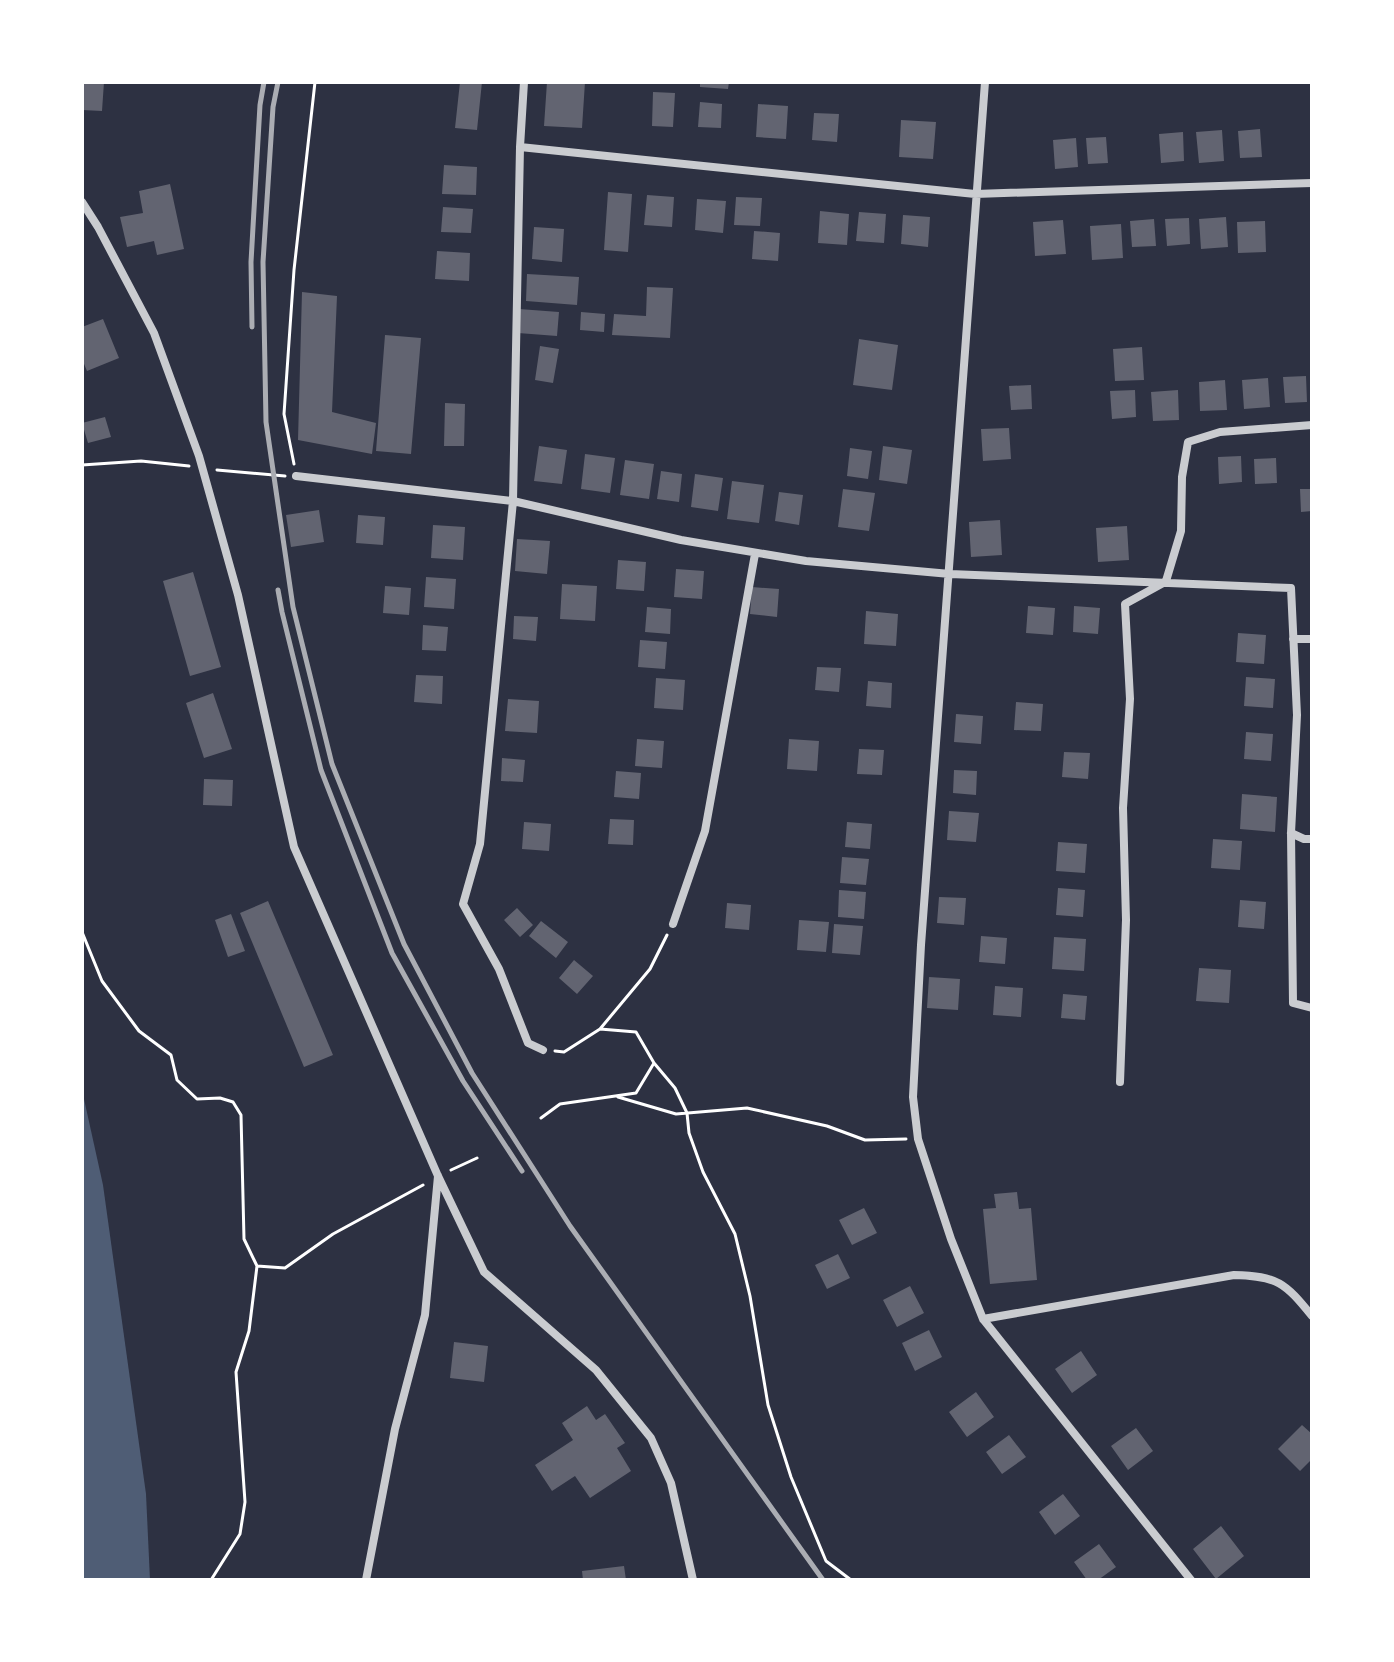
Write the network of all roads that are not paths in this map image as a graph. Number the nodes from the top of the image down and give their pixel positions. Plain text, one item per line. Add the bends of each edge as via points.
1 (524, 82) edge
2 (985, 82) edge
3 (520, 147) junction
4 (1312, 183) edge
5 (975, 194) junction
6 (82, 202) edge
7 (1312, 425) edge
8 (296, 476) road end
9 (513, 501) junction
10 (755, 554) junction
11 (950, 574) junction
12 (1166, 581) junction
13 (1293, 639) junction
14 (1312, 639) edge
15 (1291, 833) junction
16 (1312, 839) edge
17 (673, 924) road end
18 (1312, 1008) edge
19 (543, 1050) road end
20 (1120, 1082) dead end
21 (438, 1176) junction
22 (1312, 1316) edge
23 (983, 1319) junction
24 (366, 1580) edge
25 (693, 1580) edge
26 (1191, 1580) edge

1 - 3 street
2 - 5 street
3 - 5 street
3 - 9 street
4 - 5 street
5 - 11 street
6 - 21 street via 154,333 204,469 294,847
7 - 12 street via 1220,432 1188,442 1181,531
8 - 9 street
9 - 10 street
9 - 19 street via 480,844 463,904 499,969 528,1043
10 - 11 street
10 - 17 street via 705,831
11 - 12 street
11 - 23 street via 913,1097 918,1139
12 - 13 street via 1291,588
12 - 20 street via 1125,604 1130,699 1123,808 1126,920
13 - 14 street
13 - 15 street via 1297,715
15 - 16 street
15 - 18 street via 1293,1003
21 - 24 street via 425,1315 395,1429
21 - 25 street via 484,1272 596,1370 651,1438 671,1483
22 - 23 street via 1289,1289 1264,1275 1234,1275
23 - 26 street

